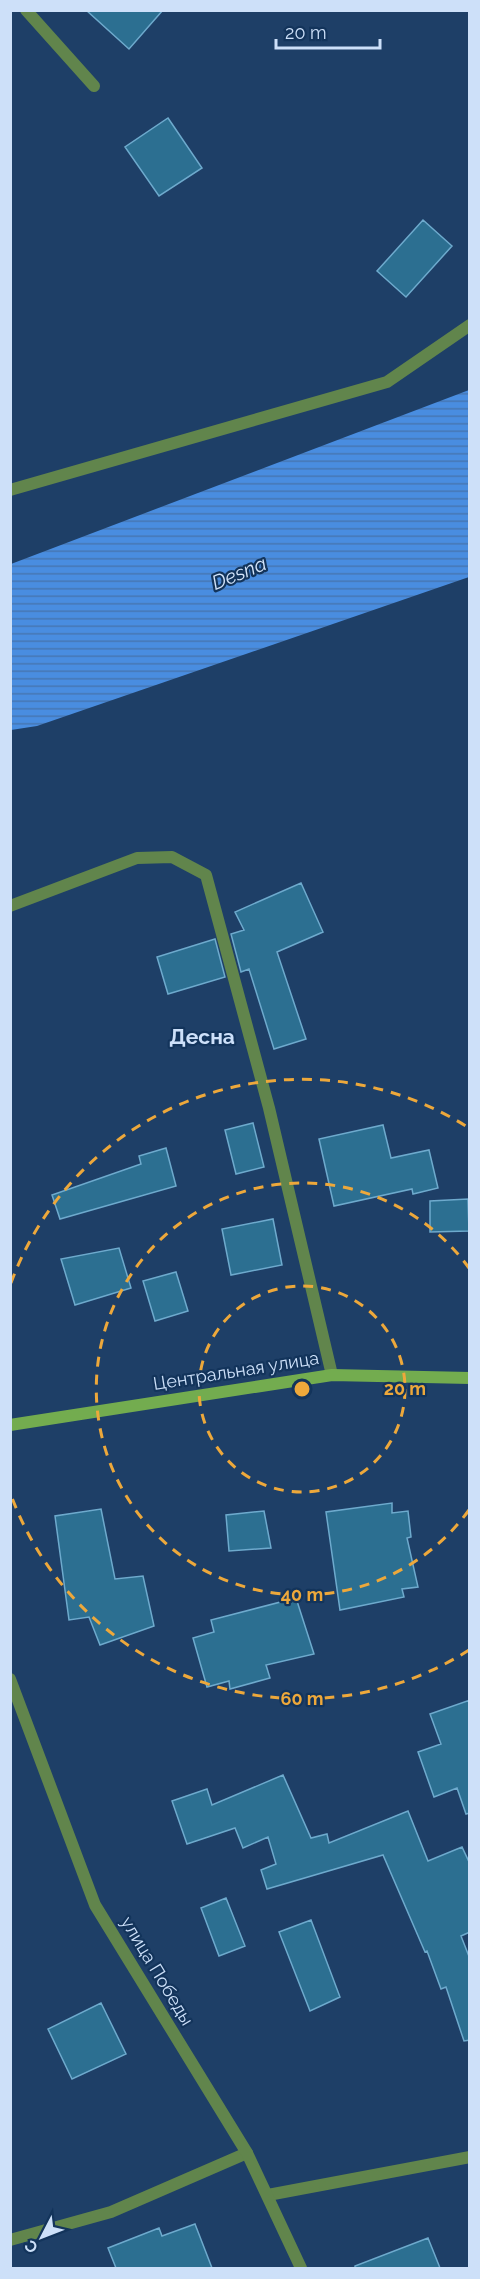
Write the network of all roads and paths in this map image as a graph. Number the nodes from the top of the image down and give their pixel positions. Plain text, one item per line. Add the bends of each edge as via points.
1 (26, 10) edge
2 (94, 86) dead end
3 (470, 325) edge
4 (10, 490) edge
5 (10, 906) edge
6 (332, 1375) junction
7 (470, 1378) edge
8 (10, 1425) edge
9 (10, 1679) edge
10 (247, 2153) junction
11 (470, 2157) edge
12 (268, 2195) junction
13 (10, 2240) edge
14 (301, 2268) edge

1 - 2 street
3 - 4 street via 387,382
5 - 6 street via 137,858 172,857 206,875 269,1108
6 - 7 street, Центральная улица
6 - 8 street, Центральная улица
9 - 10 street, улица Победы via 95,1905
10 - 12 street, улица Победы
10 - 13 street via 111,2212
11 - 12 street
12 - 14 street, улица Победы

